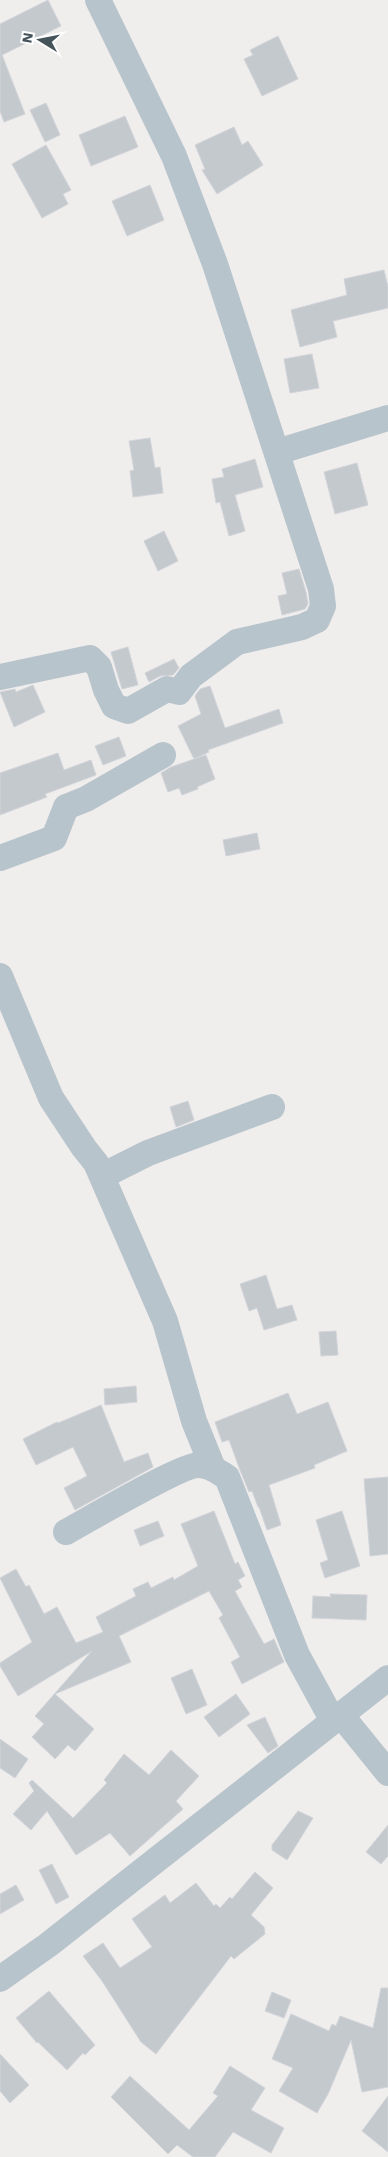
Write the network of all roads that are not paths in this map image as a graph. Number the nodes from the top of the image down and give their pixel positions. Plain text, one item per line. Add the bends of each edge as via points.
1 (98, 0) edge
2 (388, 418) edge
3 (277, 452) junction
4 (0, 677) edge
5 (163, 755) dead end
6 (0, 858) edge
7 (0, 976) edge
8 (272, 1108) dead end
9 (102, 1176) junction
10 (213, 1468) junction
11 (66, 1532) dead end
12 (388, 1678) edge
13 (337, 1718) junction
14 (388, 1773) edge
15 (0, 1979) edge

1 - 3 street via 174,156 215,264
2 - 3 street
3 - 4 street via 321,589 323,606 317,620 302,628 237,642 191,676 179,692 167,689 128,711 114,706 99,667 90,658
5 - 6 street via 94,795 66,807 54,838
7 - 9 street via 51,1098
8 - 9 street via 148,1153
9 - 10 street via 165,1321 194,1421
10 - 11 street via 198,1464 175,1474
10 - 13 street via 227,1477 297,1654
12 - 13 street
13 - 14 street
13 - 15 street via 56,1939

